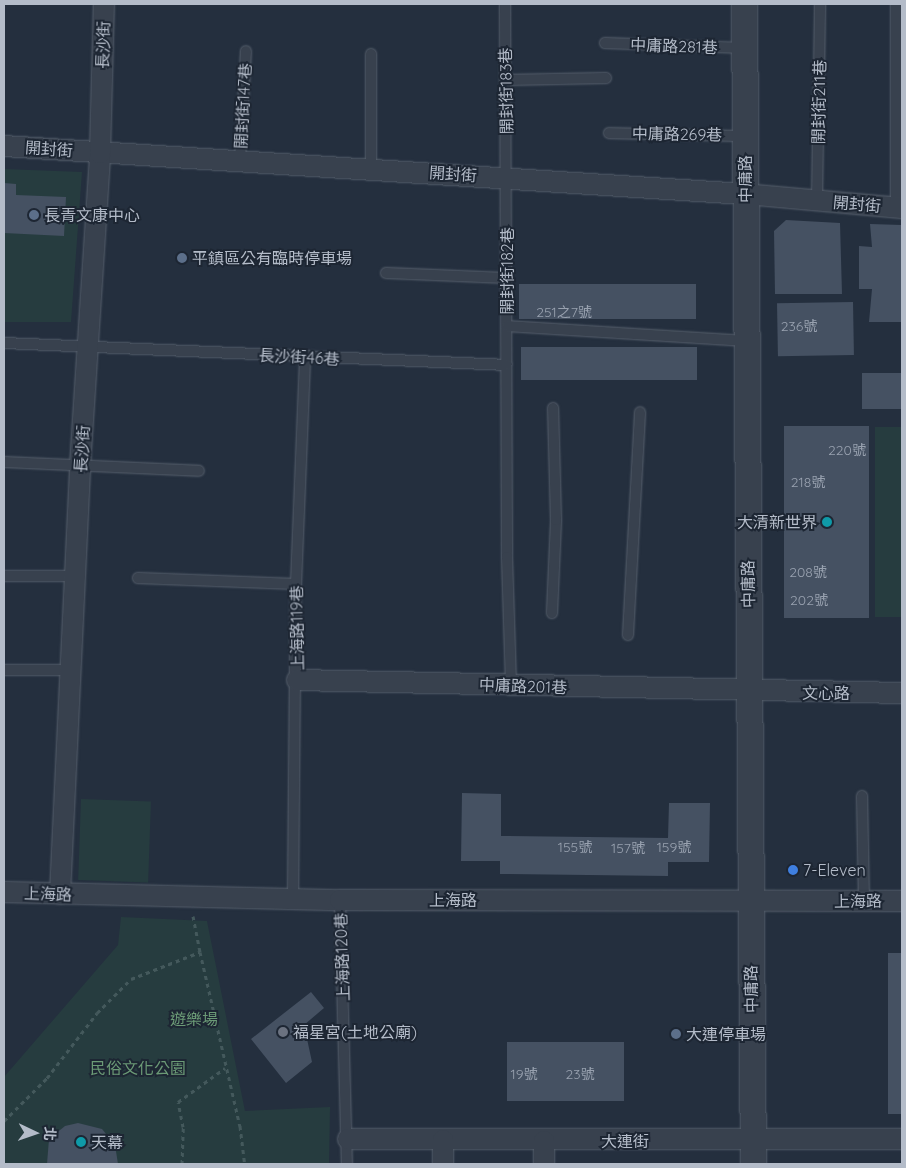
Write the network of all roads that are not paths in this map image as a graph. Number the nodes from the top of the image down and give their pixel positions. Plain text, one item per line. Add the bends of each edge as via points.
1 (104, 4) edge
2 (506, 4) edge
3 (744, 4) edge
4 (820, 4) edge
5 (896, 4) edge
6 (605, 43) dead end
7 (744, 48) junction
8 (246, 51) dead end
9 (371, 54) dead end
10 (606, 78) dead end
11 (506, 80) junction
12 (609, 133) dead end
13 (744, 136) junction
14 (4, 146) edge
15 (100, 153) junction
16 (240, 161) junction
17 (372, 169) junction
18 (507, 178) junction
19 (745, 194) junction
20 (817, 200) junction
21 (899, 208) edge
22 (386, 274) dead end
23 (507, 278) junction
24 (507, 326) junction
25 (746, 341) junction
26 (4, 343) edge
27 (90, 346) junction
28 (305, 358) junction
29 (507, 365) junction
30 (553, 408) dead end
31 (640, 412) dead end
32 (4, 462) edge
33 (80, 466) junction
34 (199, 471) dead end
35 (4, 576) edge
36 (77, 576) junction
37 (138, 578) dead end
38 (296, 584) junction
39 (552, 613) dead end
40 (628, 635) dead end
41 (4, 670) edge
42 (72, 670) junction
43 (297, 680) junction
44 (512, 685) junction
45 (749, 692) junction
46 (902, 693) edge
47 (862, 796) dead end
48 (4, 892) edge
49 (60, 894) junction
50 (293, 899) junction
51 (340, 900) junction
52 (864, 901) junction
53 (902, 901) edge
54 (750, 902) junction
55 (348, 1139) junction
56 (902, 1139) edge
57 (443, 1140) junction
58 (544, 1141) junction
59 (753, 1152) edge
60 (347, 1164) edge
61 (443, 1164) edge
62 (544, 1164) edge

1 - 15 street, 長沙街
2 - 11 lane, 開封街183巷
3 - 7 street, 中庸路
4 - 20 lane, 開封街211巷
5 - 21 lane
6 - 7 lane, 中庸路281巷
7 - 13 street, 中庸路
8 - 16 lane, 開封街147巷
9 - 17 lane
10 - 11 lane
11 - 18 lane, 開封街183巷
12 - 13 lane, 中庸路269巷
13 - 19 street, 中庸路
14 - 15 street, 開封街
15 - 16 street, 開封街
15 - 27 street, 長沙街
16 - 17 street, 開封街
17 - 18 street, 開封街
18 - 19 street, 開封街
18 - 23 lane, 開封街182巷
19 - 20 street, 開封街
19 - 25 street, 中庸路
20 - 21 street, 開封街
22 - 23 lane
23 - 24 lane, 開封街182巷
24 - 25 lane
24 - 29 lane, 開封街182巷
25 - 45 street, 中庸路
26 - 27 lane, 長沙街46巷
27 - 28 lane, 長沙街46巷
27 - 33 street, 長沙街
28 - 29 lane, 長沙街46巷
28 - 38 lane, 上海路119巷
29 - 44 lane, 開封街182巷 via 507,557
30 - 39 lane via 556,520
31 - 40 lane
32 - 33 lane
33 - 34 lane
33 - 36 street, 長沙街
35 - 36 lane
36 - 42 street, 長沙街
37 - 38 lane
38 - 43 lane, 上海路119巷
41 - 42 lane
42 - 49 street, 長沙街
43 - 44 street, 中庸路201巷
43 - 50 lane, 上海路119巷
44 - 45 street, 中庸路201巷
45 - 46 street, 文心路
45 - 54 street, 中庸路
47 - 52 lane
48 - 49 street, 上海路
49 - 50 street, 上海路
50 - 51 street, 上海路
51 - 54 street, 上海路
51 - 55 lane, 上海路120巷
52 - 53 street, 上海路
52 - 54 street, 上海路
54 - 59 street, 中庸路
55 - 57 street, 大連街
55 - 60 lane, 上海路120巷
56 - 59 street, 大連街
57 - 58 street, 大連街
57 - 61 street
58 - 59 street, 大連街
58 - 62 street

